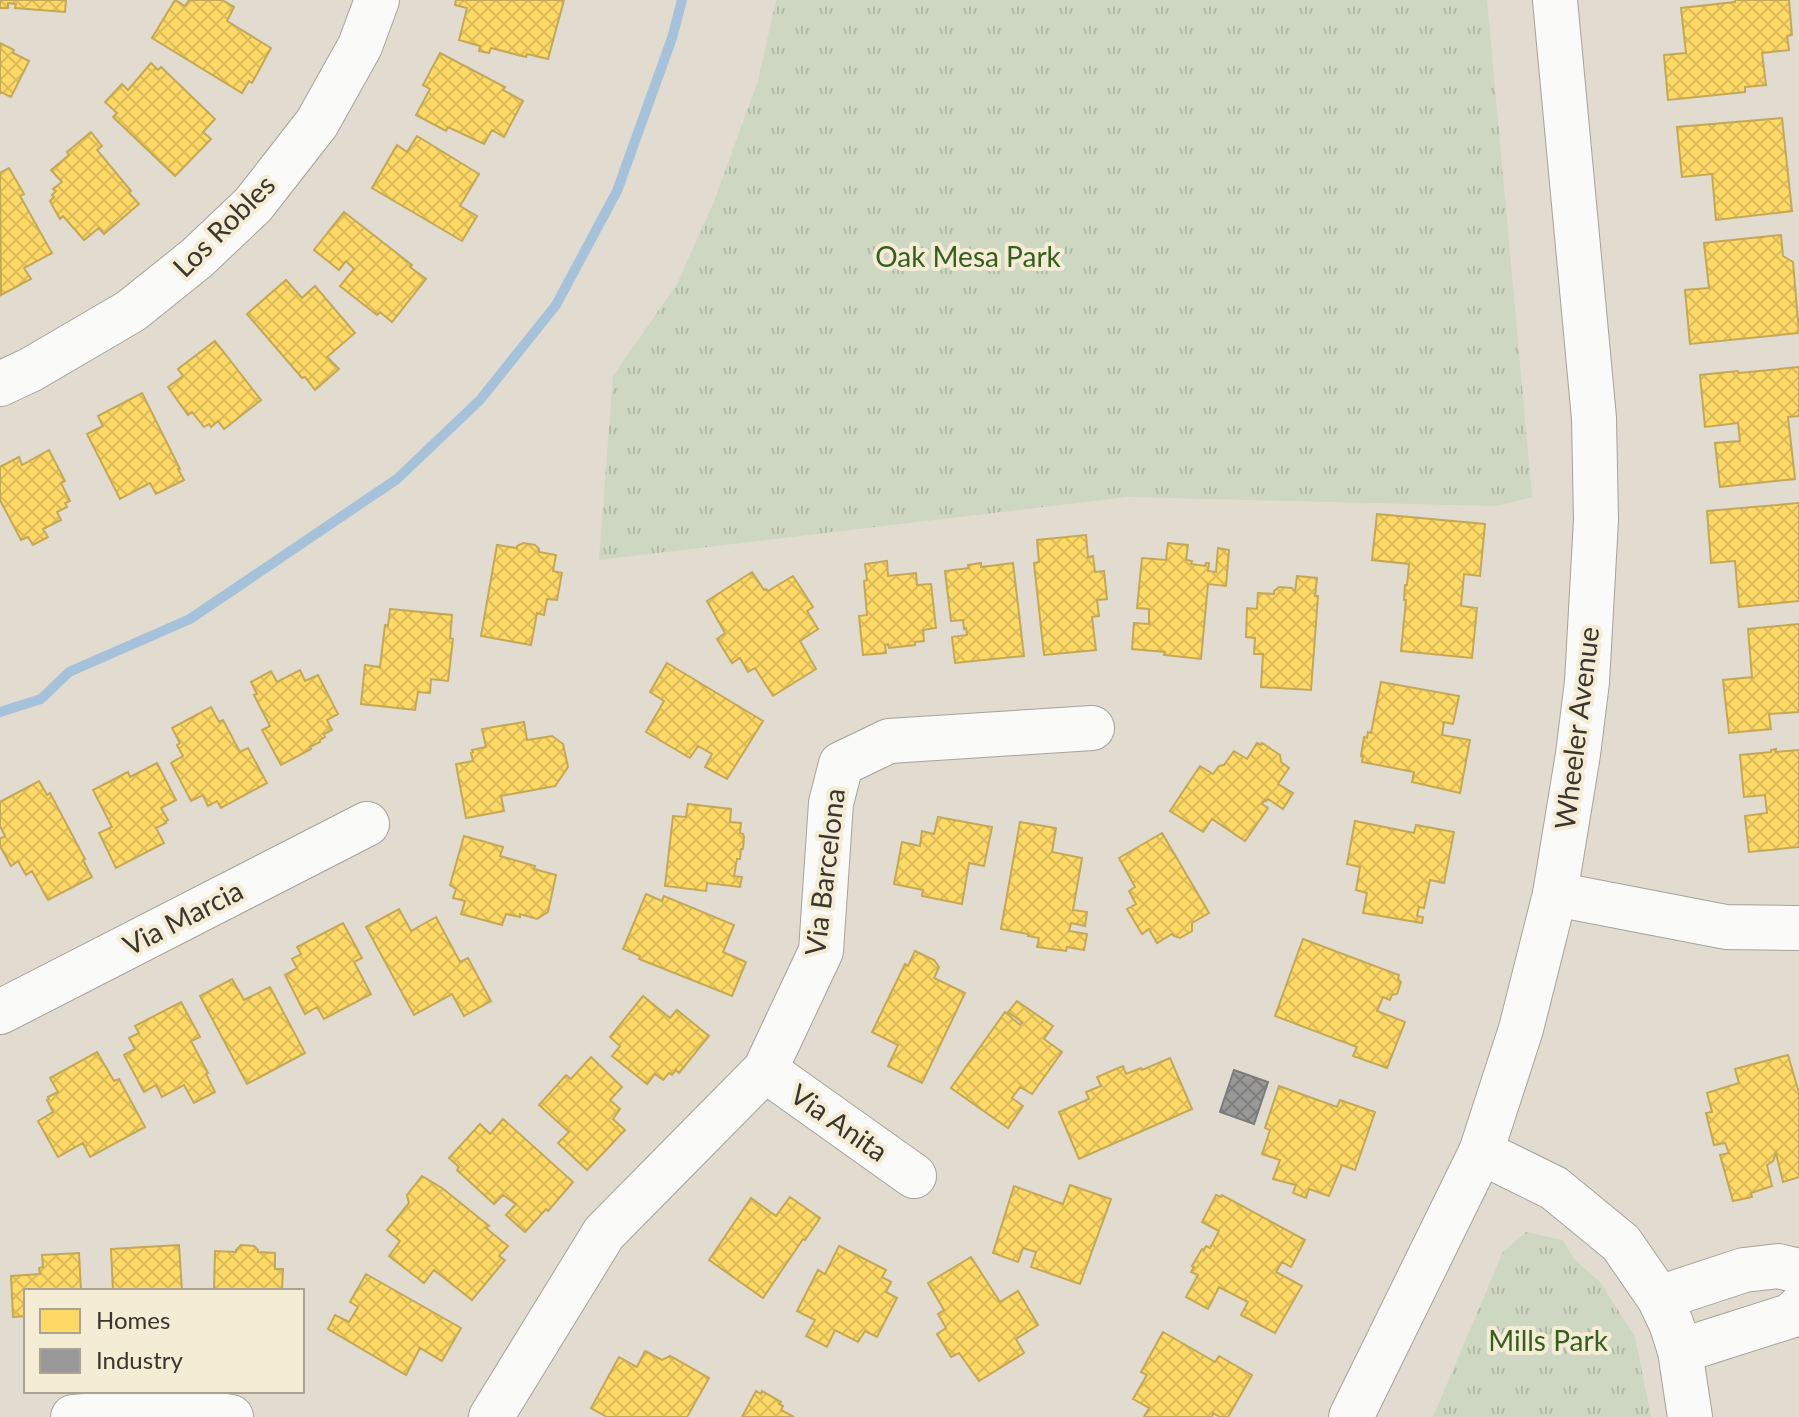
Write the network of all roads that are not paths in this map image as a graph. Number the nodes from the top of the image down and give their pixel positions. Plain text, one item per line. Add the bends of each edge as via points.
1 (377, 0) edge
2 (1555, 0) edge
3 (0, 384) edge
4 (1092, 728) dead end
5 (367, 824) dead end
6 (1555, 894) junction
7 (1799, 928) edge
8 (0, 1012) edge
9 (765, 1070) junction
10 (1481, 1152) junction
11 (914, 1176) dead end
12 (1744, 1270) junction
13 (1799, 1271) edge
14 (1659, 1298) junction
15 (1780, 1317) edge
16 (1680, 1351) junction
17 (181, 1413) edge
18 (73, 1417) edge
19 (231, 1417) edge
20 (491, 1417) edge
21 (1351, 1417) edge
22 (1690, 1417) edge

1 - 3 street, Los Robles via 360,46 317,123 253,205 131,311
2 - 6 street, Wheeler Avenue via 1594,418 1596,520 1587,682
4 - 9 street, Via Barcelona via 889,741 841,764 831,803 821,951
5 - 8 street, Via Marcia
6 - 7 street via 1726,927
6 - 10 street, Wheeler Avenue via 1521,1029
9 - 11 street, Via Anita
9 - 20 street, Via Barcelona via 604,1233
10 - 14 street via 1565,1197 1621,1243
10 - 21 street, Wheeler Avenue
12 - 13 street via 1778,1266
12 - 14 street
12 - 15 street
14 - 16 street
15 - 16 street
16 - 22 street
17 - 18 street
17 - 19 street

